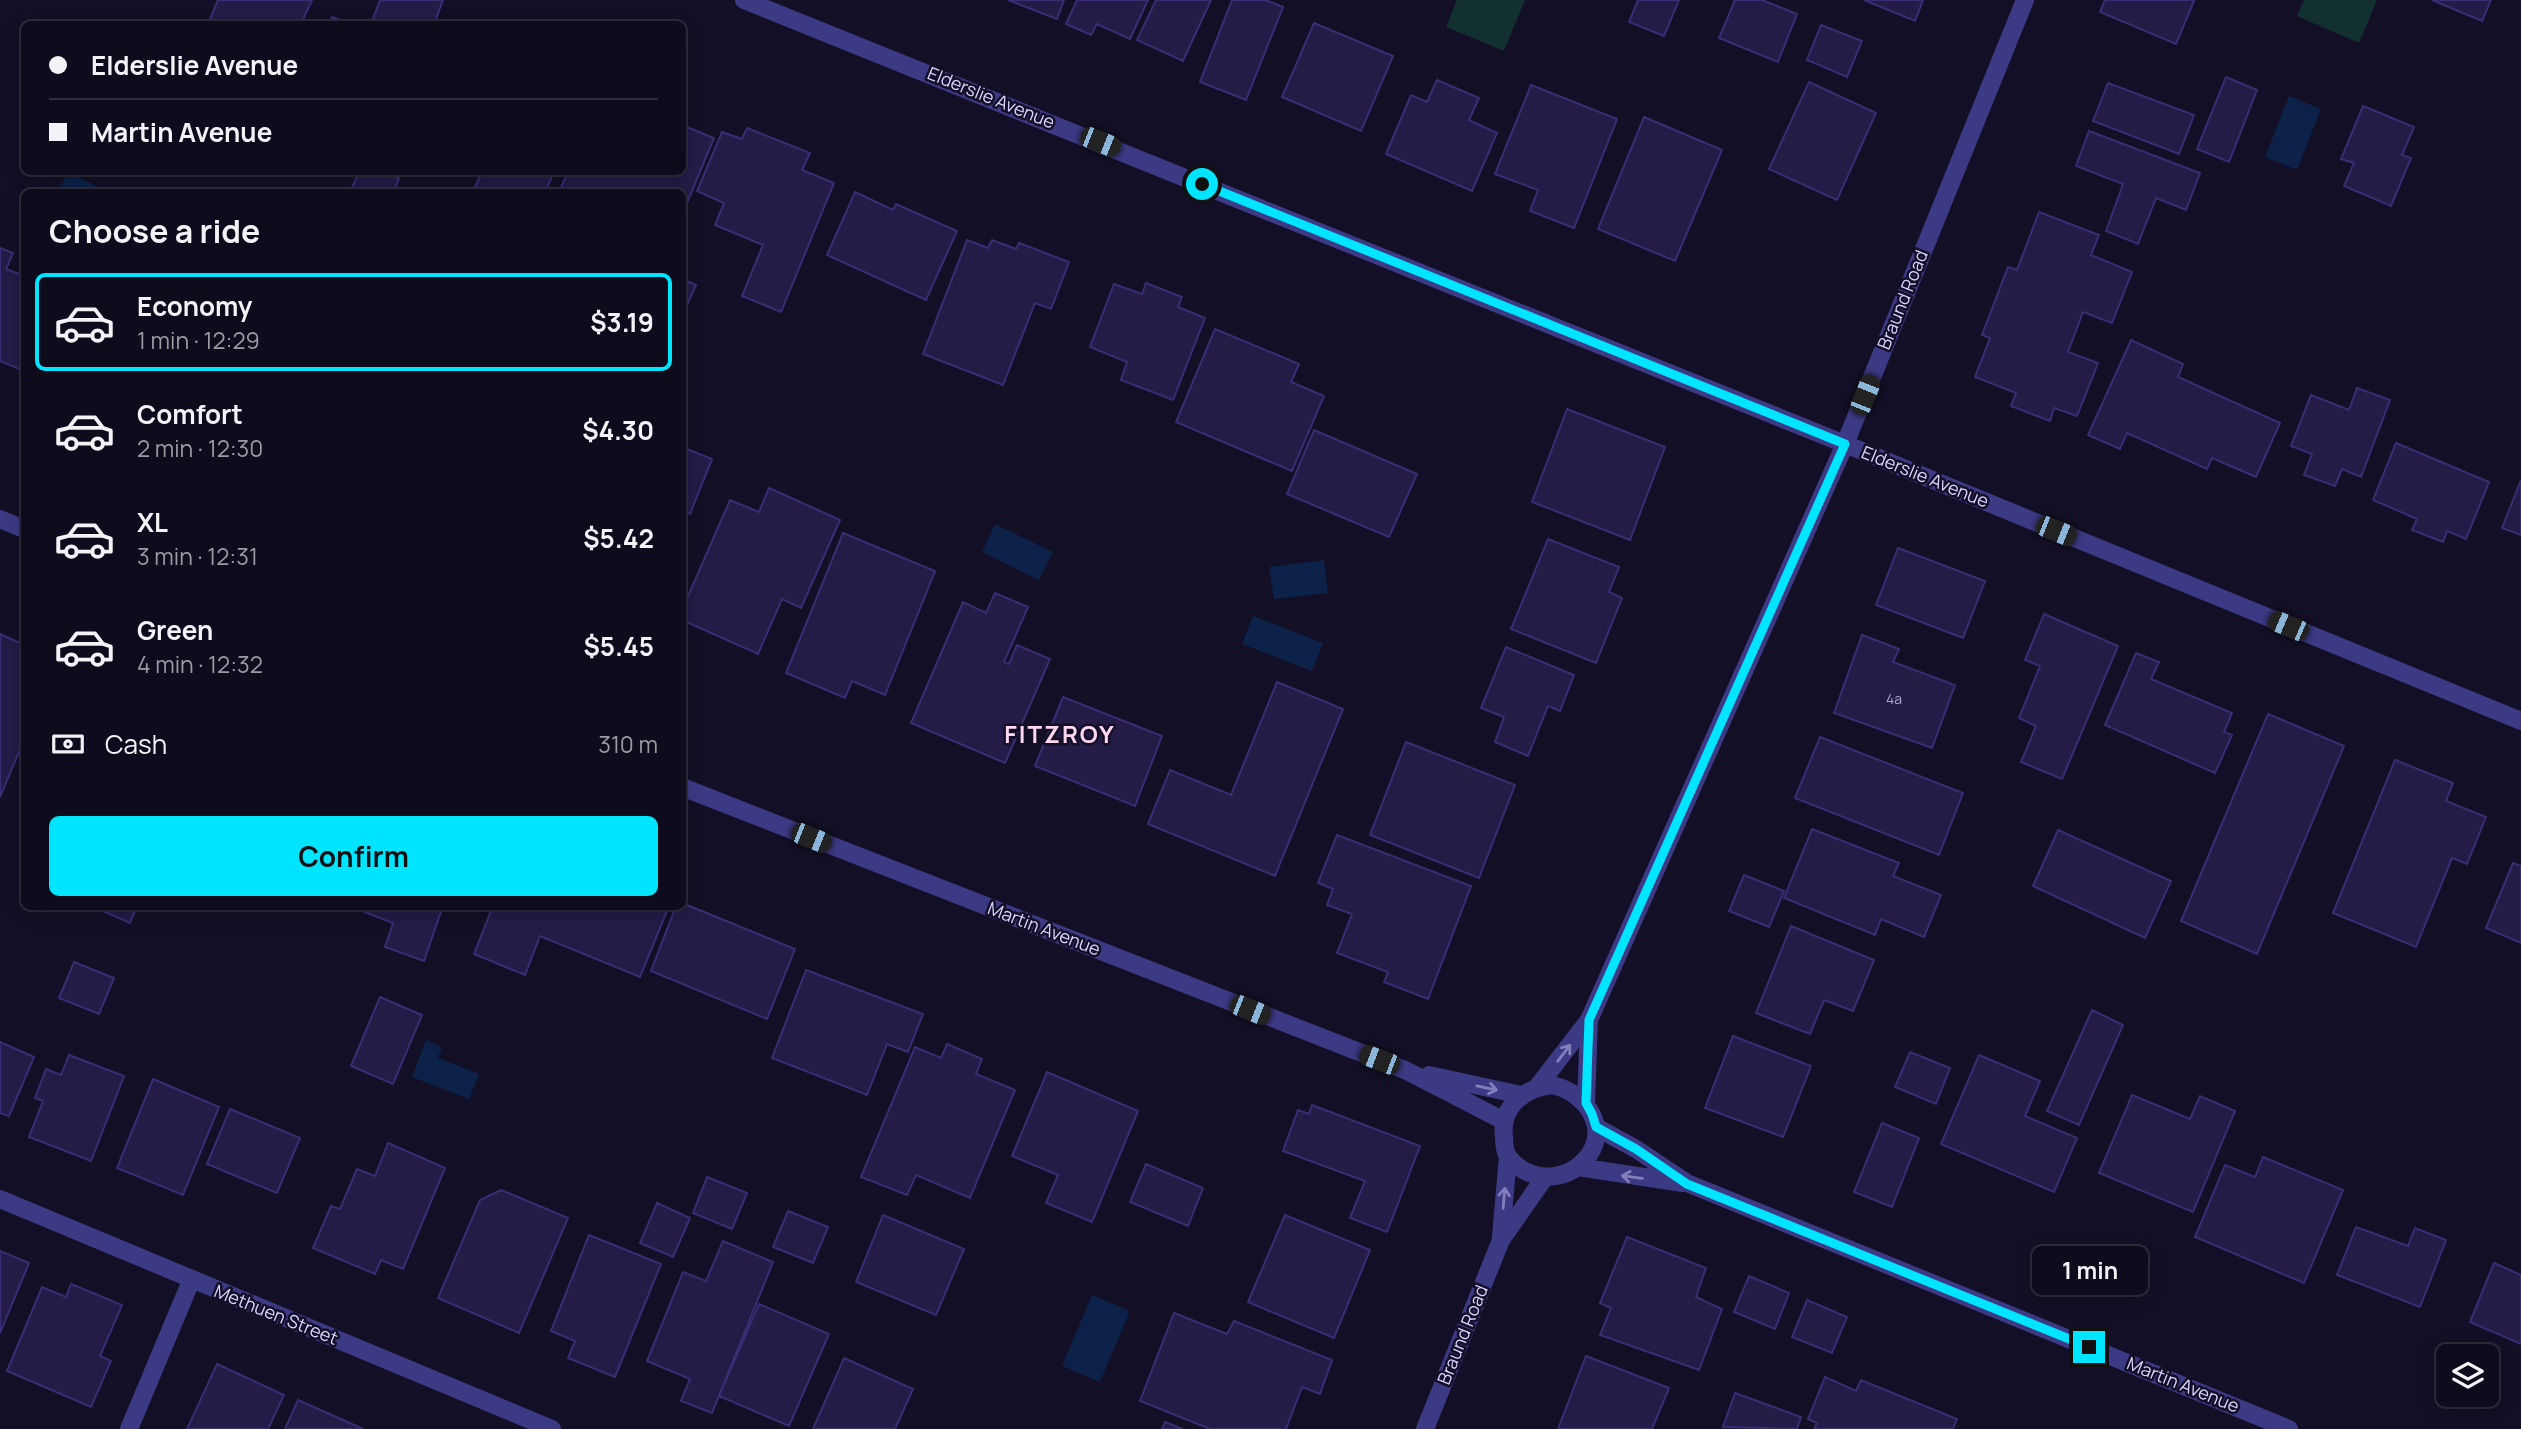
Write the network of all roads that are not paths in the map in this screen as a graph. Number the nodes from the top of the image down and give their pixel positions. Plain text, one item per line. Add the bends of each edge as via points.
1 (744, 0) edge
2 (2025, 0) edge
3 (1845, 444) junction
4 (0, 519) edge
5 (21, 528) edge
6 (2521, 721) edge
7 (686, 789) edge
8 (1589, 1020) junction
9 (1405, 1070) junction
10 (1538, 1086) junction
11 (1521, 1095) junction
12 (1586, 1103) junction
13 (1504, 1121) junction
14 (1596, 1127) junction
15 (1508, 1156) junction
16 (1578, 1167) junction
17 (1545, 1177) junction
18 (1687, 1184) junction
19 (0, 1199) edge
20 (1500, 1240) junction
21 (191, 1281) junction
22 (129, 1429) edge
23 (552, 1429) edge
24 (1425, 1429) edge
25 (2289, 1429) edge

1 - 3 street, Elderslie Avenue
2 - 3 street, Braund Road
3 - 6 street, Elderslie Avenue
3 - 8 street, Braund Road
4 - 5 street
7 - 9 street, Martin Avenue
10 -> 8 street, Braund Road
8 - 12 street, Braund Road
9 -> 11 street, Martin Avenue
9 - 13 street, Martin Avenue
10 - 11 street
10 - 12 street via 1564,1088
11 - 13 street
12 - 14 street
13 - 15 street
14 - 16 street via 1588,1156
14 - 18 street, Martin Avenue
15 - 17 street via 1531,1174
20 -> 15 street, Braund Road
16 - 17 street
18 -> 16 street, Martin Avenue
17 - 20 street, Braund Road
18 - 25 street, Martin Avenue
19 - 21 street, Methuen Street
20 - 24 street, Braund Road
21 - 22 street
21 - 23 street, Methuen Street

